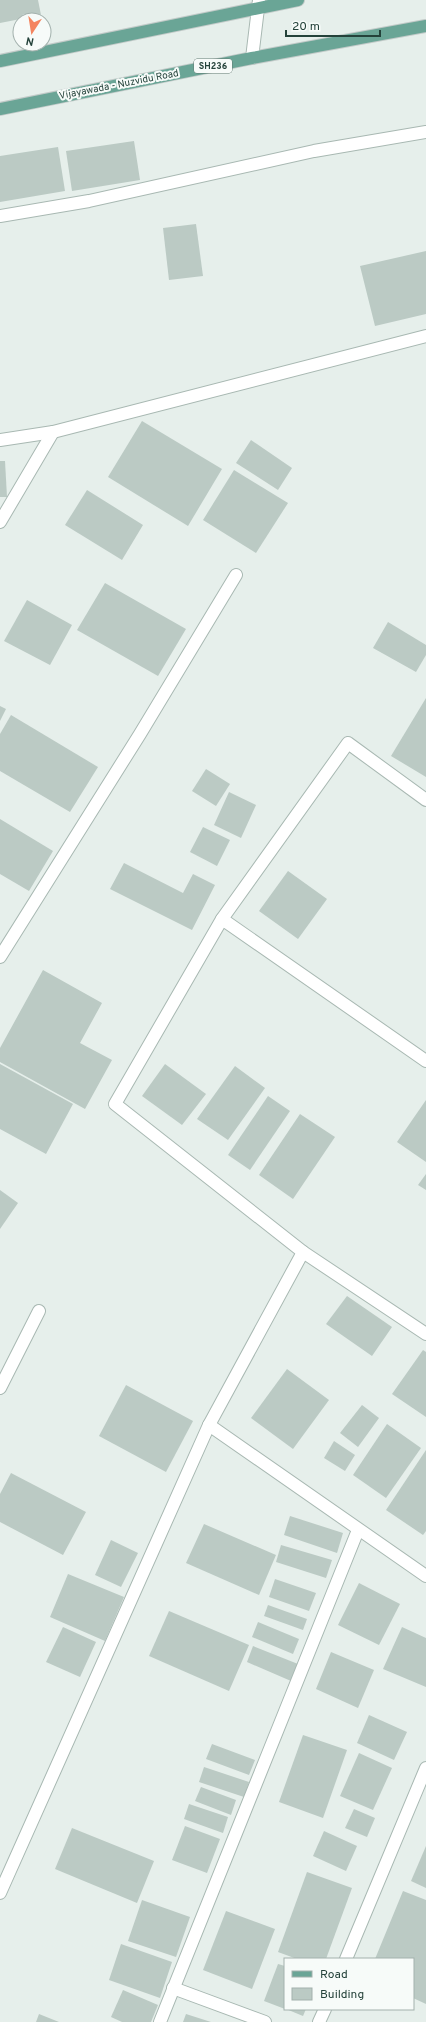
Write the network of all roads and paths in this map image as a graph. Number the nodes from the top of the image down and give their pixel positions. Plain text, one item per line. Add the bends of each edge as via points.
1 (298, 0) edge
2 (259, 4) edge
3 (426, 26) edge
4 (252, 58) junction
5 (0, 61) edge
6 (0, 109) edge
7 (426, 132) edge
8 (0, 216) edge
9 (426, 336) edge
10 (53, 432) junction
11 (0, 440) edge
12 (0, 522) edge
13 (236, 575) dead end
14 (426, 800) edge
15 (222, 919) junction
16 (0, 957) edge
17 (426, 1062) edge
18 (303, 1252) junction
19 (39, 1311) dead end
20 (426, 1334) edge
21 (0, 1388) edge
22 (209, 1425) junction
23 (358, 1530) junction
24 (426, 1576) edge
25 (426, 1768) edge
26 (0, 1893) edge
27 (346, 1958) edge
28 (174, 1988) junction
29 (325, 2010) edge
30 (160, 2022) edge
31 (265, 2022) edge
32 (319, 2022) edge

1 - 2 main road
2 - 4 street
2 - 5 main road
3 - 4 main road, Vijayawada - Nuzvidu Road / SH236
4 - 6 main road, Vijayawada - Nuzvidu Road / SH236
7 - 8 street via 314,151 89,201
9 - 10 street
10 - 11 street
10 - 12 street
13 - 16 street
14 - 15 street via 348,743
15 - 17 street
15 - 18 street via 115,1104
18 - 20 street
18 - 22 street
19 - 21 street
22 - 23 street
22 - 26 street
23 - 24 street
23 - 28 street
25 - 27 street
28 - 30 street
28 - 31 street
29 - 32 street

